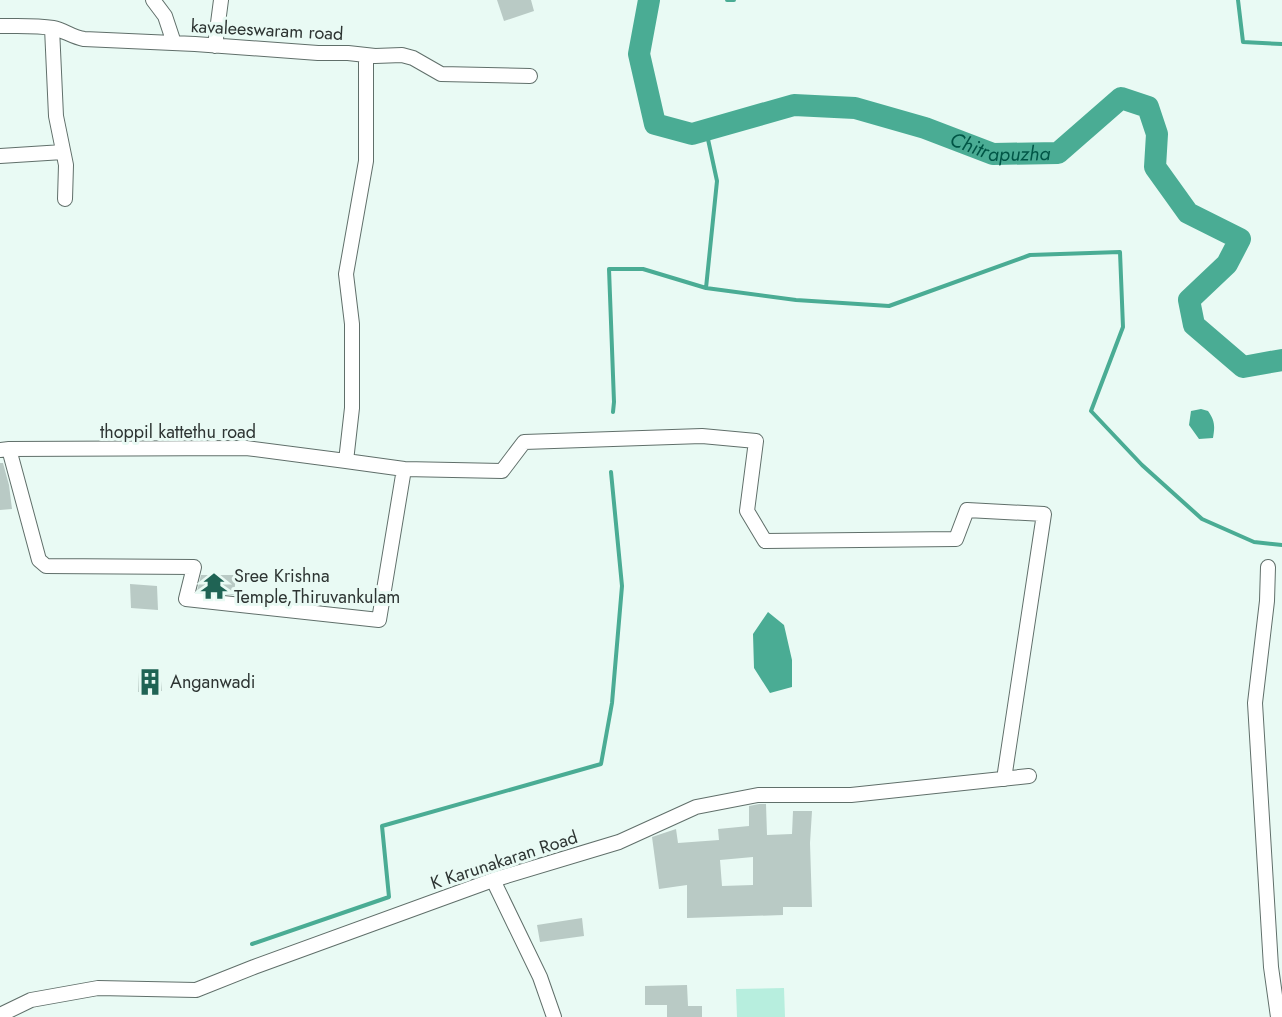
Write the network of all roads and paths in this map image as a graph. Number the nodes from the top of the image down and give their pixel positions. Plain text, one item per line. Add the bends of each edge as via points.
1 (153, 0) edge
2 (220, 0) edge
3 (0, 26) edge
4 (52, 28) junction
5 (174, 43) junction
6 (214, 46) junction
7 (366, 55) junction
8 (530, 76) dead end
9 (63, 152) junction
10 (0, 156) edge
11 (65, 199) dead end
12 (5, 450) edge
13 (346, 461) junction
14 (404, 469) junction
15 (1268, 567) dead end
16 (1029, 776) dead end
17 (1004, 779) junction
18 (493, 880) junction
19 (0, 1015) edge
20 (554, 1017) edge
21 (1278, 1017) edge

1 - 5 street via 165,16
2 - 6 street
3 - 4 street, kavaleeswaram road
4 - 5 street, kavaleeswaram road via 73,38
4 - 9 street via 56,116
5 - 6 street, kavaleeswaram road
6 - 7 street, kavaleeswaram road
7 - 8 street, kavaleeswaram road via 402,55 441,74
7 - 13 street via 366,161 346,273 352,324 352,408
9 - 10 street
9 - 11 street
12 - 13 street, thoppil kattethu road via 246,448
12 - 14 street via 39,560 46,566 194,567 186,599 379,620
13 - 14 street, thoppil kattethu road
14 - 17 street, thoppil kattethu road via 502,471 524,442 702,436 756,441 747,511 765,541 956,539 967,510 1044,514
15 - 21 street via 1255,704 1271,967
16 - 17 street, K Karunakaran Road
17 - 18 street, K Karunakaran Road via 851,795 758,795 696,807 620,842
18 - 19 street, K Karunakaran Road via 196,990 98,988 31,1000
18 - 20 street via 540,977

